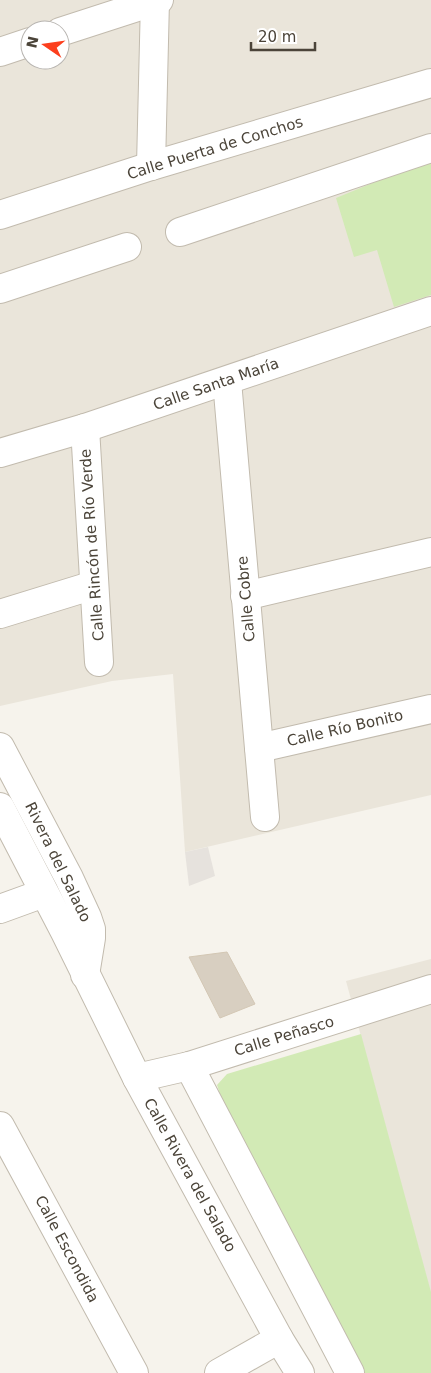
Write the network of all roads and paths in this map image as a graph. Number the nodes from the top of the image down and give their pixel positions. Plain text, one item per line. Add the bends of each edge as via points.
1 (156, 0) edge
2 (70, 29) edge
3 (20, 45) edge
4 (0, 52) edge
5 (431, 84) edge
6 (431, 148) edge
7 (151, 166) junction
8 (0, 215) edge
9 (180, 232) dead end
10 (127, 246) dead end
11 (0, 289) edge
12 (431, 311) edge
13 (227, 380) junction
14 (85, 428) junction
15 (0, 453) edge
16 (431, 552) edge
17 (94, 585) junction
18 (246, 596) junction
19 (0, 614) edge
20 (99, 662) dead end
21 (431, 709) edge
22 (0, 747) edge
23 (259, 748) junction
24 (0, 807) edge
25 (265, 817) dead end
26 (44, 893) junction
27 (0, 909) edge
28 (85, 975) junction
29 (430, 993) edge
30 (188, 1066) junction
31 (137, 1078) junction
32 (0, 1126) edge
33 (279, 1339) junction
34 (134, 1373) edge
35 (219, 1373) edge
36 (300, 1373) edge
37 (350, 1373) edge

1 - 2 street
1 - 7 street
3 - 4 street
5 - 7 street, Calle Puerta de Conchos
6 - 9 street
7 - 8 street, Calle Puerta de Conchos
10 - 11 street
12 - 13 street, Calle Santa María
13 - 14 street, Calle Santa María
13 - 18 street, Calle Cobre
14 - 15 street, Calle Santa María
14 - 17 street, Calle Rincón de Río Verde
16 - 18 street
17 - 19 street
17 - 20 street, Calle Rincón de Río Verde
18 - 23 street, Calle Cobre
21 - 23 street, Calle Río Bonito
22 - 28 street, Rivera del Salado via 87,917 91,938
23 - 25 street, Calle Cobre
24 - 26 street, Rivera del Salado
26 - 27 street
26 - 28 street, Rivera del Salado
28 - 31 street, Calle Rivera del Salado
29 - 30 street, Calle Peñasco
30 - 31 street, Calle Peñasco
30 - 37 street
31 - 33 street, Calle Rivera del Salado
32 - 34 street, Calle Escondida
33 - 35 street
33 - 36 street, Calle Rivera del Salado

